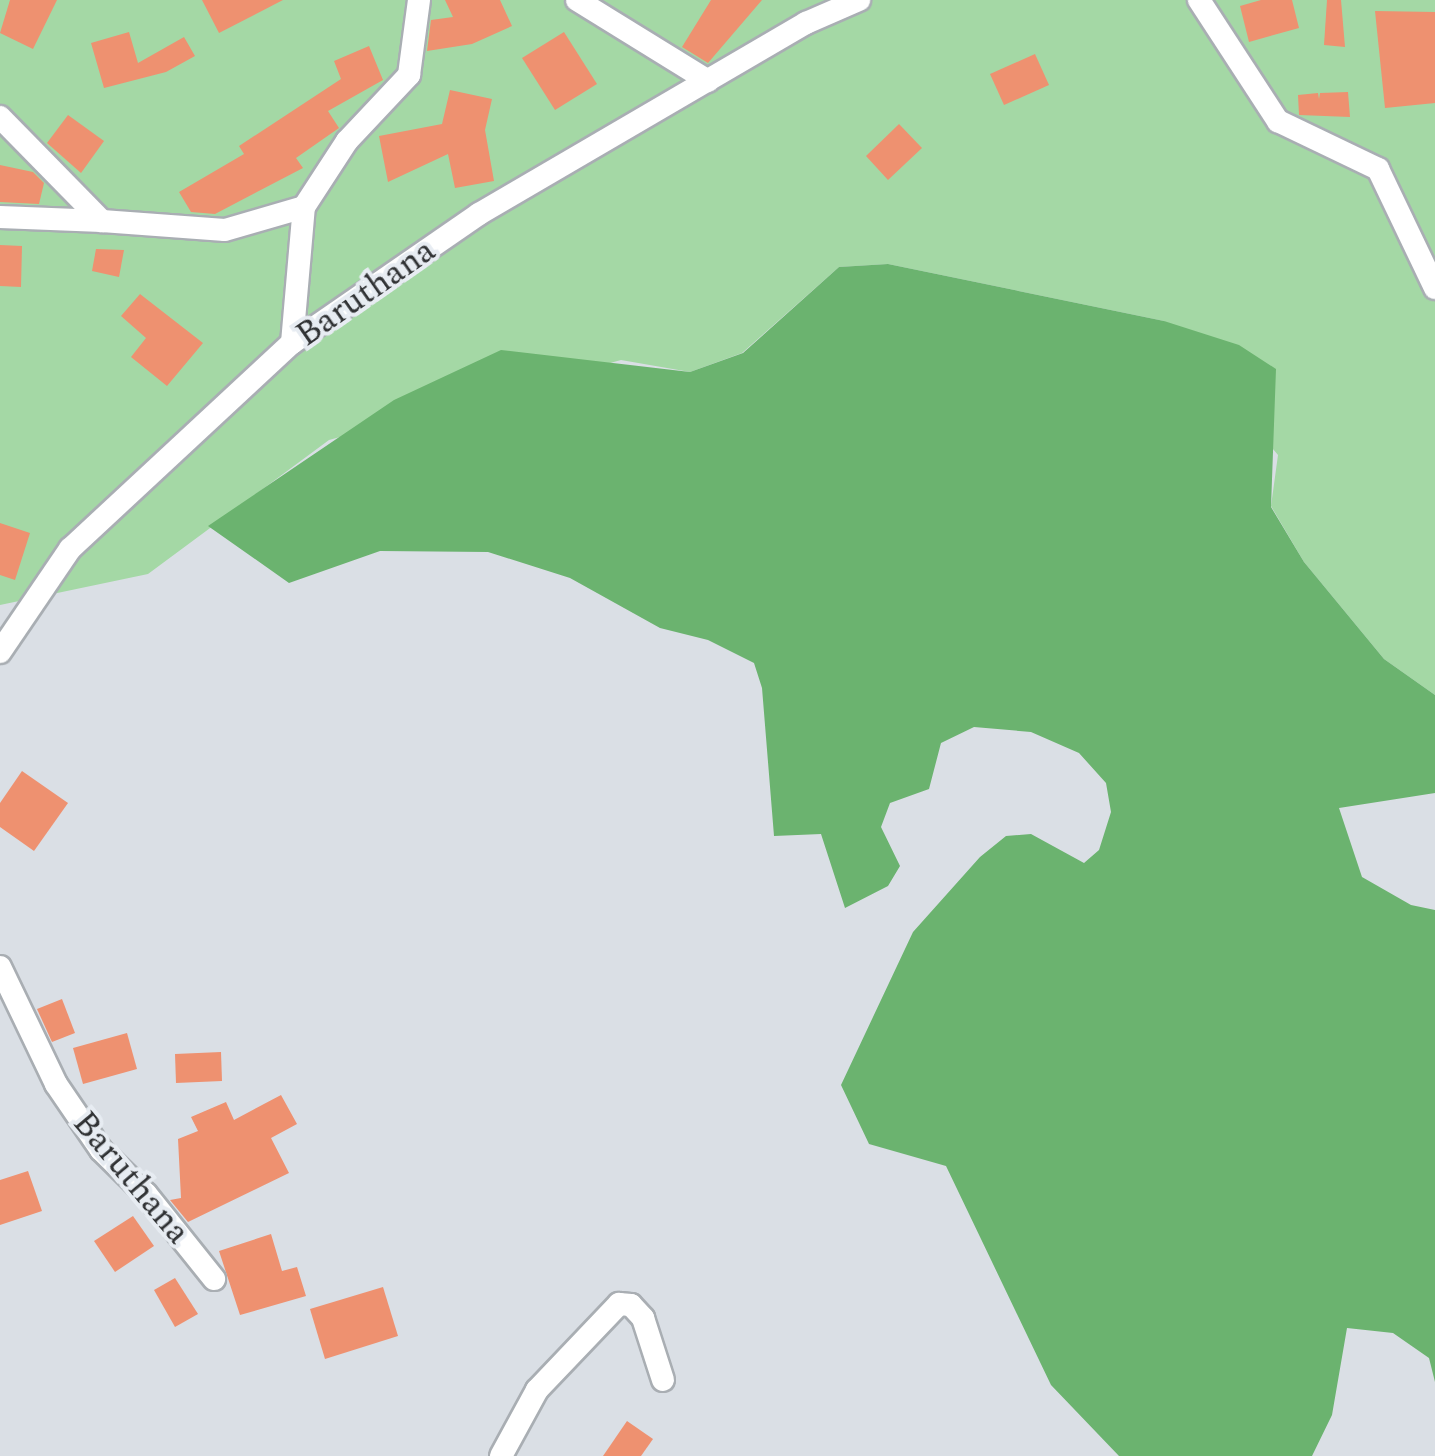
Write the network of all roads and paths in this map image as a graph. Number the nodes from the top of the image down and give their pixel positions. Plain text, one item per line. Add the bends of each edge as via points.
1 (419, 0) edge
2 (577, 0) edge
3 (858, 0) edge
4 (1199, 0) edge
5 (708, 80) junction
6 (0, 117) edge
7 (304, 207) junction
8 (0, 217) edge
9 (102, 221) junction
10 (1435, 288) edge
11 (292, 343) junction
12 (0, 652) edge
13 (0, 967) edge
14 (214, 1279) dead end
15 (663, 1380) dead end
16 (501, 1456) edge

1 - 7 street via 409,75 348,141
2 - 5 street
3 - 5 street, Baruthana
4 - 10 street via 1278,121 1378,168
5 - 11 street, Baruthana via 479,214
6 - 9 street
7 - 9 street via 225,230
7 - 11 street
8 - 9 street
11 - 12 street, Baruthana via 70,548
13 - 14 street, Baruthana via 56,1084 100,1150 146,1194
15 - 16 street via 643,1318 631,1305 619,1304 537,1390

